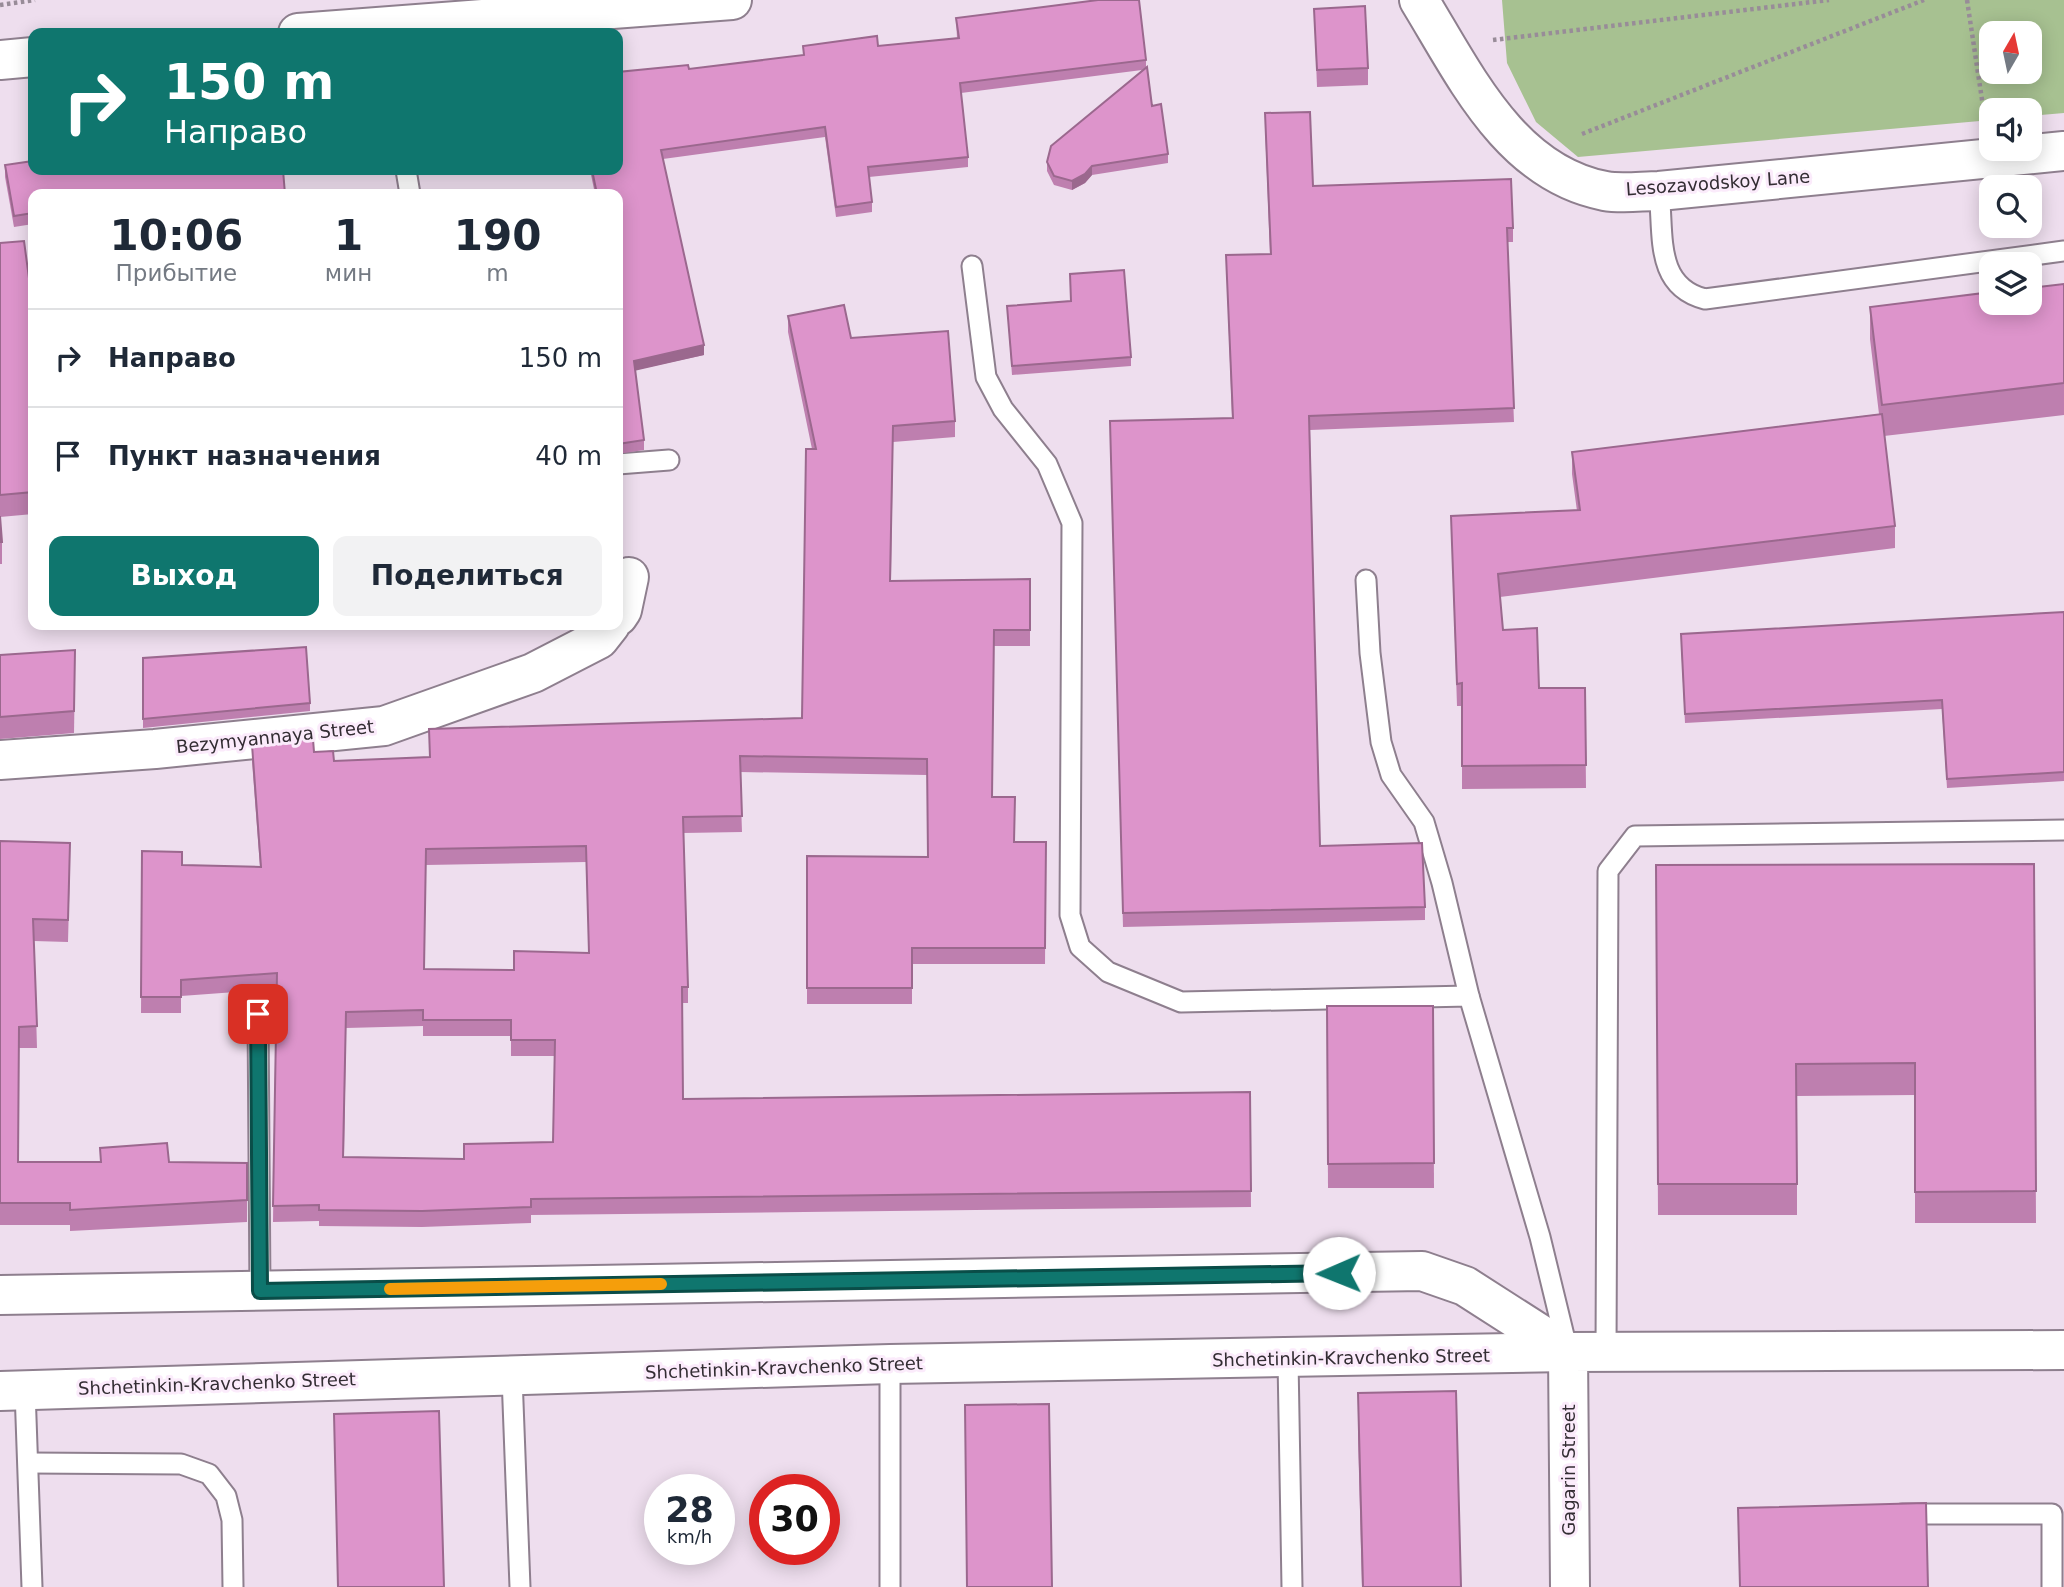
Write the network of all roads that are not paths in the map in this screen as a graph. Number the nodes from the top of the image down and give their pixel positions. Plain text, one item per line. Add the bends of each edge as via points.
1 (732, 0) edge
2 (1419, 0) edge
3 (411, 28) edge
4 (28, 57) edge
5 (0, 60) edge
6 (2064, 151) edge
7 (1660, 191) junction
8 (2064, 251) edge
9 (972, 266) dead end
10 (670, 460) dead end
11 (623, 464) edge
12 (629, 578) dead end
13 (1366, 580) dead end
14 (623, 605) edge
15 (606, 630) edge
16 (0, 760) edge
17 (2064, 830) edge
18 (1469, 996) junction
19 (258, 1014) dead end
20 (260, 1291) junction
21 (0, 1295) edge
22 (2064, 1350) edge
23 (1568, 1352) junction
24 (1606, 1352) junction
25 (1288, 1360) junction
26 (890, 1364) junction
27 (512, 1376) junction
28 (12, 1390) edge
29 (29, 1463) junction
30 (1889, 1514) edge
31 (32, 1587) edge
32 (233, 1587) edge
33 (520, 1587) edge
34 (890, 1587) edge
35 (1292, 1587) edge
36 (1570, 1587) edge
37 (2052, 1587) edge

1 - 3 street
2 - 7 street, Lesozavodskoy Lane via 1475,93 1529,155 1583,185 1608,191
4 - 5 street
6 - 7 street, Lesozavodskoy Lane
7 - 8 lane via 1667,269 1688,295 1705,299
9 - 18 lane via 986,377 1003,410 1047,464 1072,523 1070,915 1080,947 1108,972 1181,1002
10 - 11 lane
12 - 14 street
13 - 18 lane via 1381,742 1391,775 1424,822
15 - 16 street, Bezymyannaya Street via 599,639 533,673 384,726
17 - 24 lane via 1634,836 1608,872
18 - 23 lane via 1540,1237
19 - 20 lane
20 - 21 street
20 - 23 street via 1422,1271 1465,1286
22 - 24 street, Shchetinkin-Kravchenko Street
23 - 24 street, Shchetinkin-Kravchenko Street
23 - 25 street, Shchetinkin-Kravchenko Street
23 - 36 street, Gagarin Street
25 - 26 street, Shchetinkin-Kravchenko Street
25 - 35 lane
26 - 27 street, Shchetinkin-Kravchenko Street
26 - 34 lane
27 - 28 street, Shchetinkin-Kravchenko Street
27 - 33 lane
28 - 29 lane
29 - 31 lane
29 - 32 lane via 181,1464 209,1474 226,1496 232,1520
30 - 37 lane via 2052,1514

